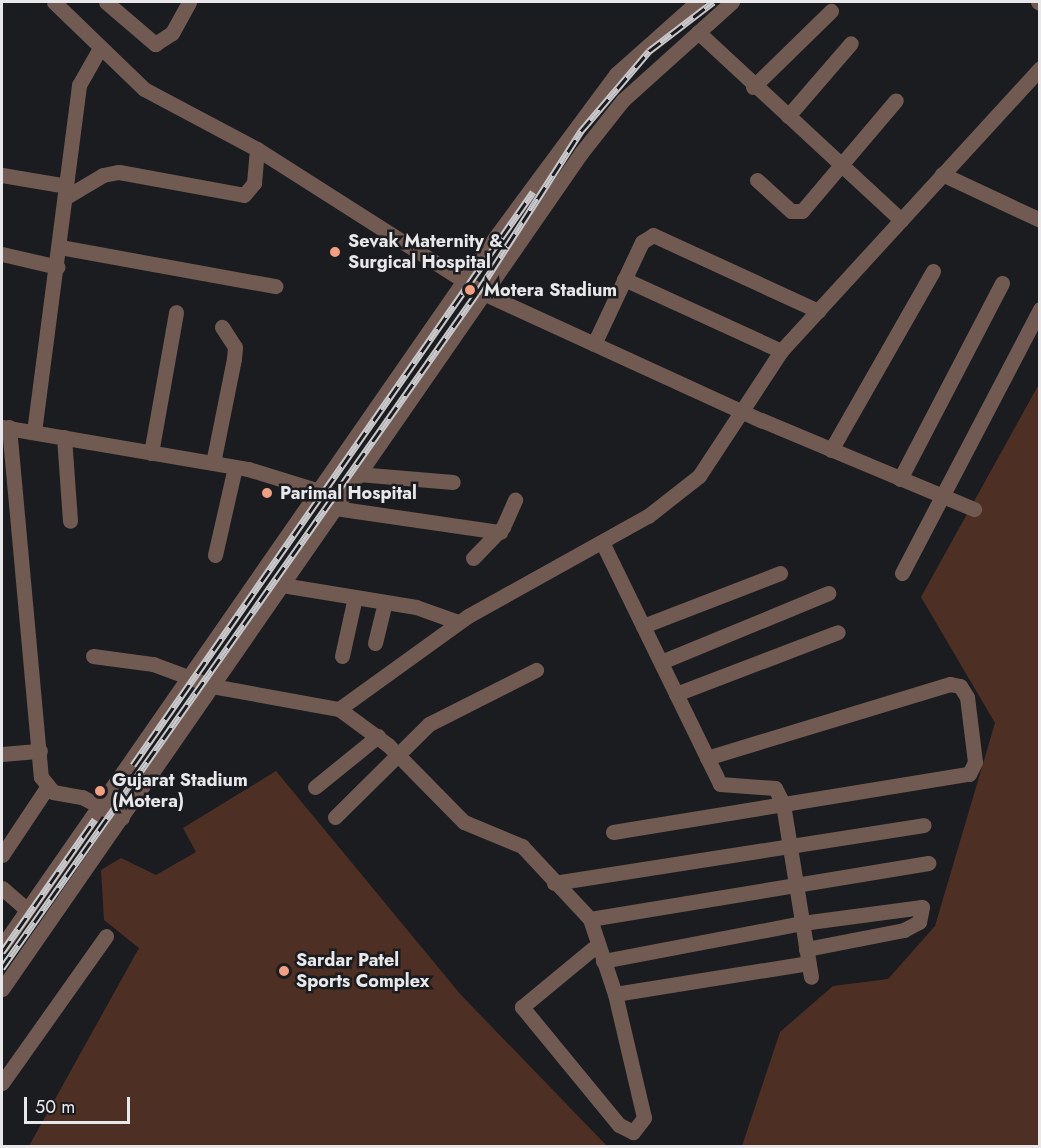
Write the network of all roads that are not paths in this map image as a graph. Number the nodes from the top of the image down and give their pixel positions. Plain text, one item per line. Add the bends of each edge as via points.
1 (54, 2) edge
2 (189, 2) edge
3 (697, 2) edge
4 (732, 2) edge
5 (114, 4) edge
6 (831, 10) dead end
7 (698, 32) junction
8 (850, 43) dead end
9 (100, 48) junction
10 (1040, 68) edge
11 (753, 87) junction
12 (896, 100) dead end
13 (788, 116) junction
14 (256, 149) junction
15 (841, 165) junction
16 (942, 174) junction
17 (2, 175) edge
18 (757, 180) dead end
19 (67, 192) junction
20 (901, 220) junction
21 (1040, 220) edge
22 (60, 247) junction
23 (2, 254) edge
24 (58, 267) junction
25 (933, 271) dead end
26 (624, 279) junction
27 (463, 280) junction
28 (1002, 283) dead end
29 (275, 286) dead end
30 (483, 293) junction
31 (1040, 309) edge
32 (818, 311) junction
33 (176, 312) dead end
34 (222, 327) dead end
35 (594, 344) junction
36 (781, 351) junction
37 (744, 411) junction
38 (5, 427) edge
39 (34, 432) junction
40 (64, 437) junction
41 (831, 450) junction
42 (151, 453) junction
43 (213, 463) junction
44 (235, 467) junction
45 (358, 474) junction
46 (8, 475) edge
47 (900, 479) junction
48 (453, 482) dead end
49 (318, 489) junction
50 (943, 496) junction
51 (515, 500) dead end
52 (339, 503) junction
53 (974, 509) dead end
54 (70, 521) dead end
55 (500, 532) junction
56 (602, 542) junction
57 (215, 555) dead end
58 (473, 558) dead end
59 (780, 573) dead end
60 (902, 573) dead end
61 (282, 585) junction
62 (828, 593) dead end
63 (355, 597) junction
64 (385, 602) junction
65 (458, 622) junction
66 (643, 626) junction
67 (838, 632) dead end
68 (375, 643) dead end
69 (93, 656) dead end
70 (342, 656) dead end
71 (661, 662) junction
72 (536, 670) dead end
73 (188, 677) junction
74 (212, 686) junction
75 (676, 694) junction
76 (339, 709) junction
77 (378, 736) junction
78 (40, 751) junction
79 (396, 753) junction
80 (2, 754) edge
81 (707, 758) junction
82 (315, 787) dead end
83 (46, 789) junction
84 (783, 804) junction
85 (100, 805) junction
86 (335, 817) dead end
87 (122, 818) junction
88 (923, 825) dead end
89 (613, 832) dead end
90 (789, 844) junction
91 (2, 855) edge
92 (928, 863) dead end
93 (554, 884) junction
94 (796, 885) junction
95 (2, 888) edge
96 (26, 909) junction
97 (590, 919) junction
98 (802, 923) junction
99 (106, 936) dead end
100 (597, 945) junction
101 (2, 946) edge
102 (603, 961) junction
103 (809, 963) junction
104 (2, 989) edge
105 (615, 994) junction
106 (2, 1083) edge

1 - 9 street
2 - 5 street via 172,33 155,44
3 - 27 street via 616,74
4 - 7 street
6 - 11 street
7 - 11 street
7 - 30 street via 623,100
8 - 13 street
9 - 14 street via 144,89
9 - 19 street via 79,85
10 - 16 street
11 - 13 street
12 - 15 street
13 - 15 street
14 - 19 street via 254,183 244,195 119,172
14 - 27 street
15 - 18 street via 799,213
15 - 20 street
16 - 20 street
16 - 21 street
17 - 19 street
19 - 22 street
20 - 32 street
22 - 24 street
22 - 29 street
23 - 24 street
24 - 39 street
25 - 41 street
26 - 32 street via 642,242 653,236
26 - 35 street
26 - 36 street
27 - 30 street
27 - 49 street
28 - 47 street
30 - 35 street
30 - 45 street
31 - 50 street via 961,453
32 - 36 street
33 - 42 street
34 - 43 street via 235,347
35 - 37 street
36 - 37 street
37 - 41 street
37 - 56 street via 699,476 648,516
38 - 39 street
38 - 46 street
39 - 40 street
40 - 42 street
40 - 54 street
41 - 47 street
42 - 43 street
43 - 44 street
44 - 49 street
44 - 57 street
45 - 48 street
45 - 52 street
46 - 78 street
47 - 50 street
49 - 52 street
49 - 73 street
50 - 53 street
50 - 60 street
51 - 55 street
52 - 55 street
52 - 61 street
55 - 58 street
56 - 65 street
56 - 66 street
59 - 66 street
61 - 63 street
61 - 74 street
62 - 71 street
63 - 64 street
63 - 70 street
64 - 65 street via 437,612
64 - 68 street
65 - 76 street
66 - 71 street
67 - 75 street
69 - 73 street via 153,664
71 - 75 street
72 - 79 street via 442,714
73 - 74 street
73 - 85 street
74 - 76 street
74 - 87 street
75 - 81 street
76 - 77 street
77 - 79 street
77 - 82 street
78 - 80 street
78 - 83 street
79 - 86 street
79 - 93 street via 464,822 522,846
81 - 84 street via 724,787 771,785
81 - 84 street via 936,687 964,690 975,762 969,774
83 - 85 street
83 - 91 street
84 - 89 street
84 - 90 street
85 - 87 street
85 - 96 street
87 - 104 street
88 - 90 street
90 - 93 street
90 - 94 street
92 - 94 street
93 - 97 street
94 - 97 street
94 - 98 street
95 - 96 street
96 - 101 street
97 - 100 street
98 - 102 street
98 - 103 street
98 - 103 street via 917,904 923,914 904,930
99 - 106 street
100 - 102 street
100 - 105 street via 522,1007 619,1125 633,1132 644,1118
102 - 105 street
103 - 105 street

